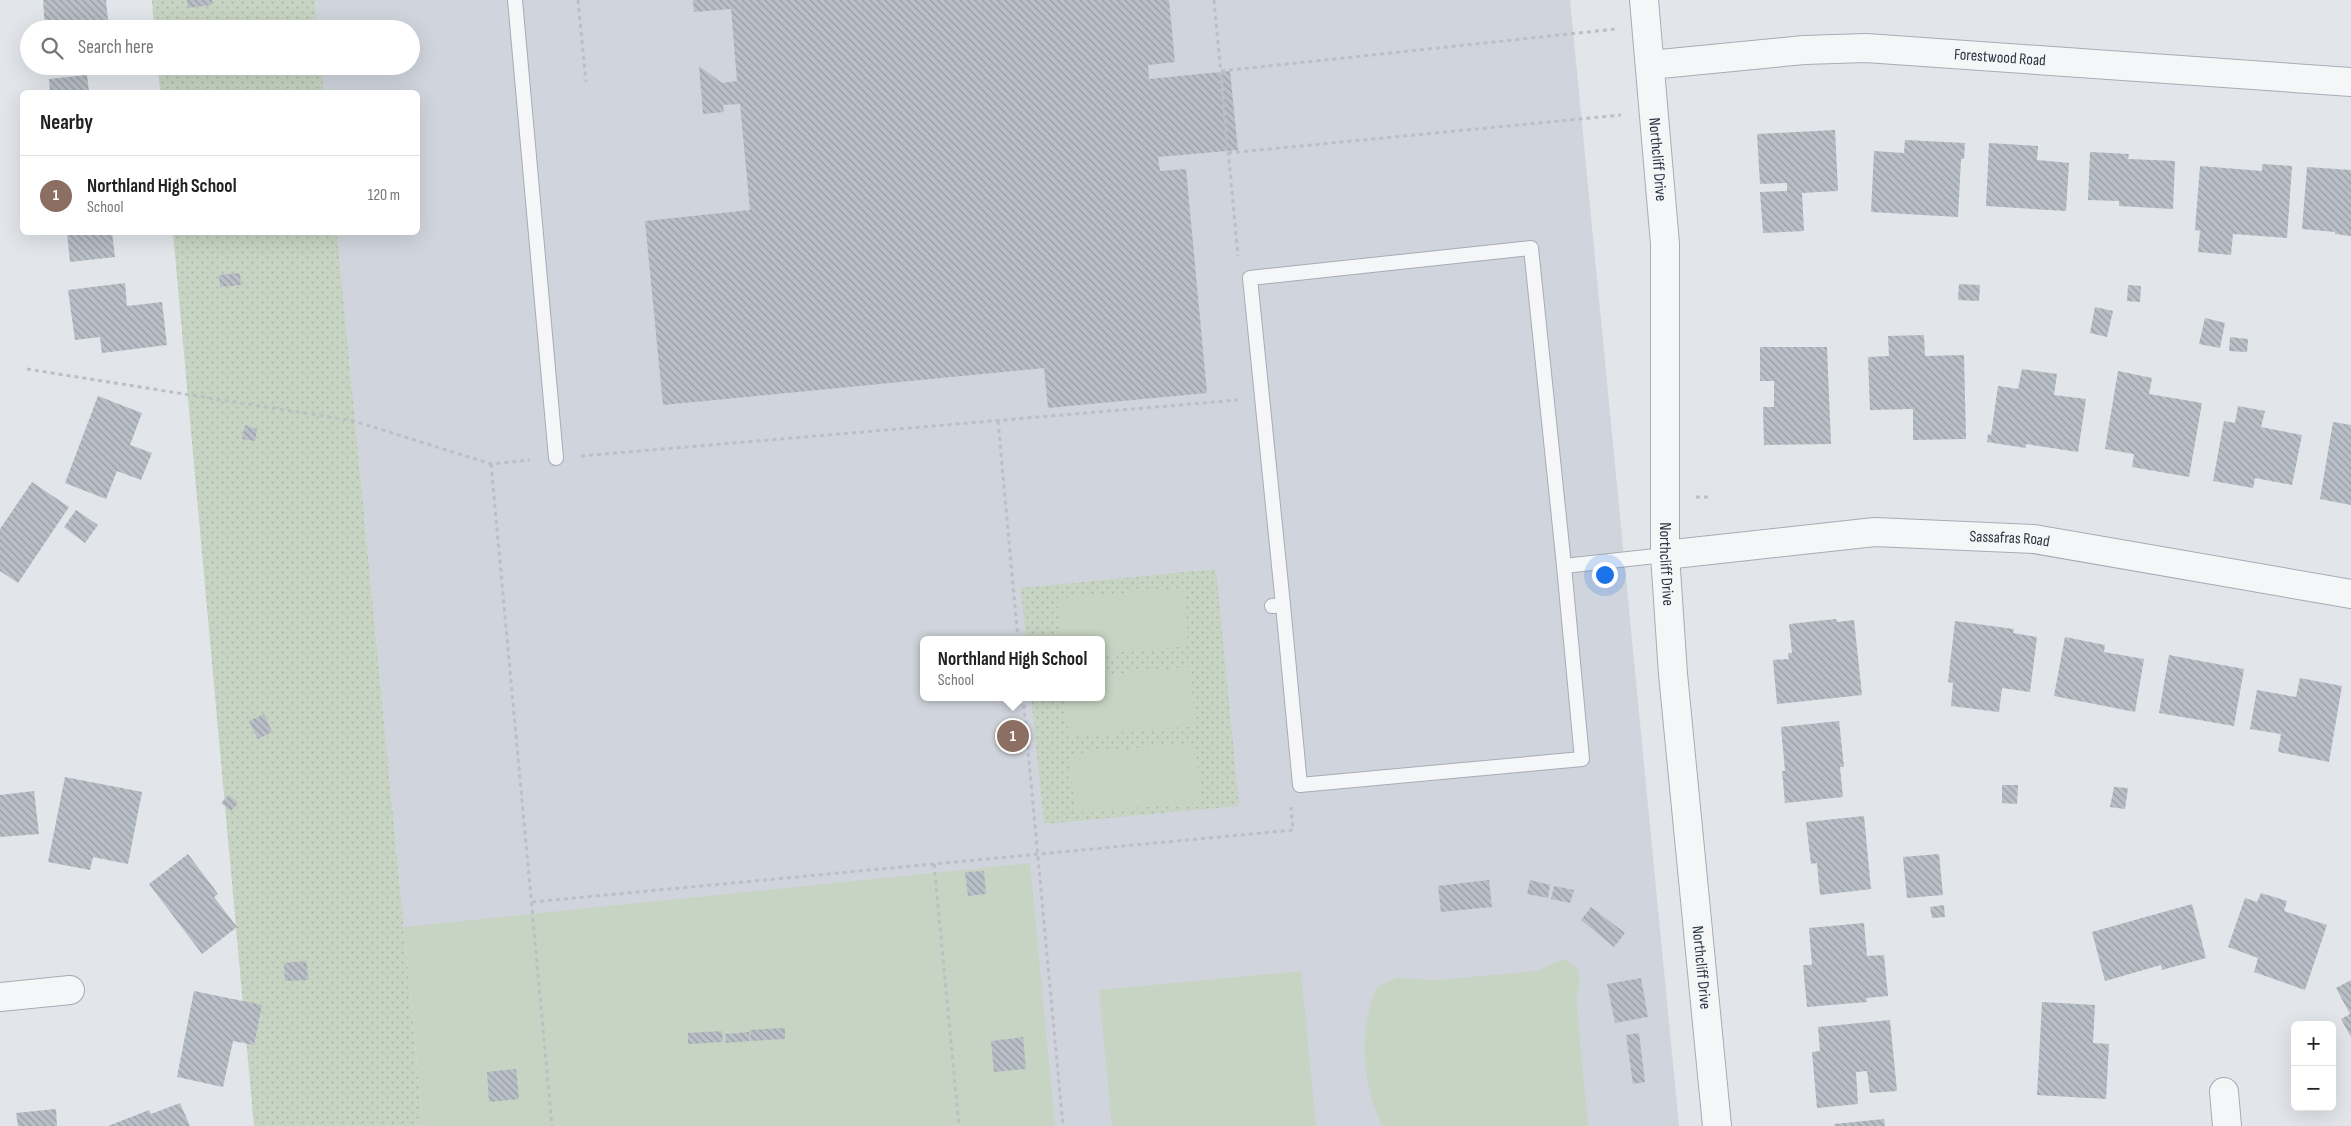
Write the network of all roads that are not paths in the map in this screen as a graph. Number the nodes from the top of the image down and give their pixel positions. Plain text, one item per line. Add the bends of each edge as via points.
1 (515, 0) edge
2 (1645, 13) edge
3 (1650, 65) junction
4 (2351, 82) edge
5 (556, 458) road end
6 (1665, 555) junction
7 (1564, 566) junction
8 (2351, 594) edge
9 (70, 990) dead end
10 (0, 997) edge
11 (2224, 1092) dead end
12 (1717, 1126) edge
13 (2227, 1126) edge

1 - 5 lane
2 - 3 street, Northcliff Drive
3 - 4 street, Forestwood Road via 1804,50 1866,48
3 - 6 street, Northcliff Drive via 1665,244
6 - 7 lane
6 - 8 street, Sassafras Road via 1875,532 2034,539
6 - 12 street, Northcliff Drive via 1673,674
7 - 7 lane via 1531,248 1250,278 1278,605 1300,785 1582,759
9 - 10 street
11 - 13 street

